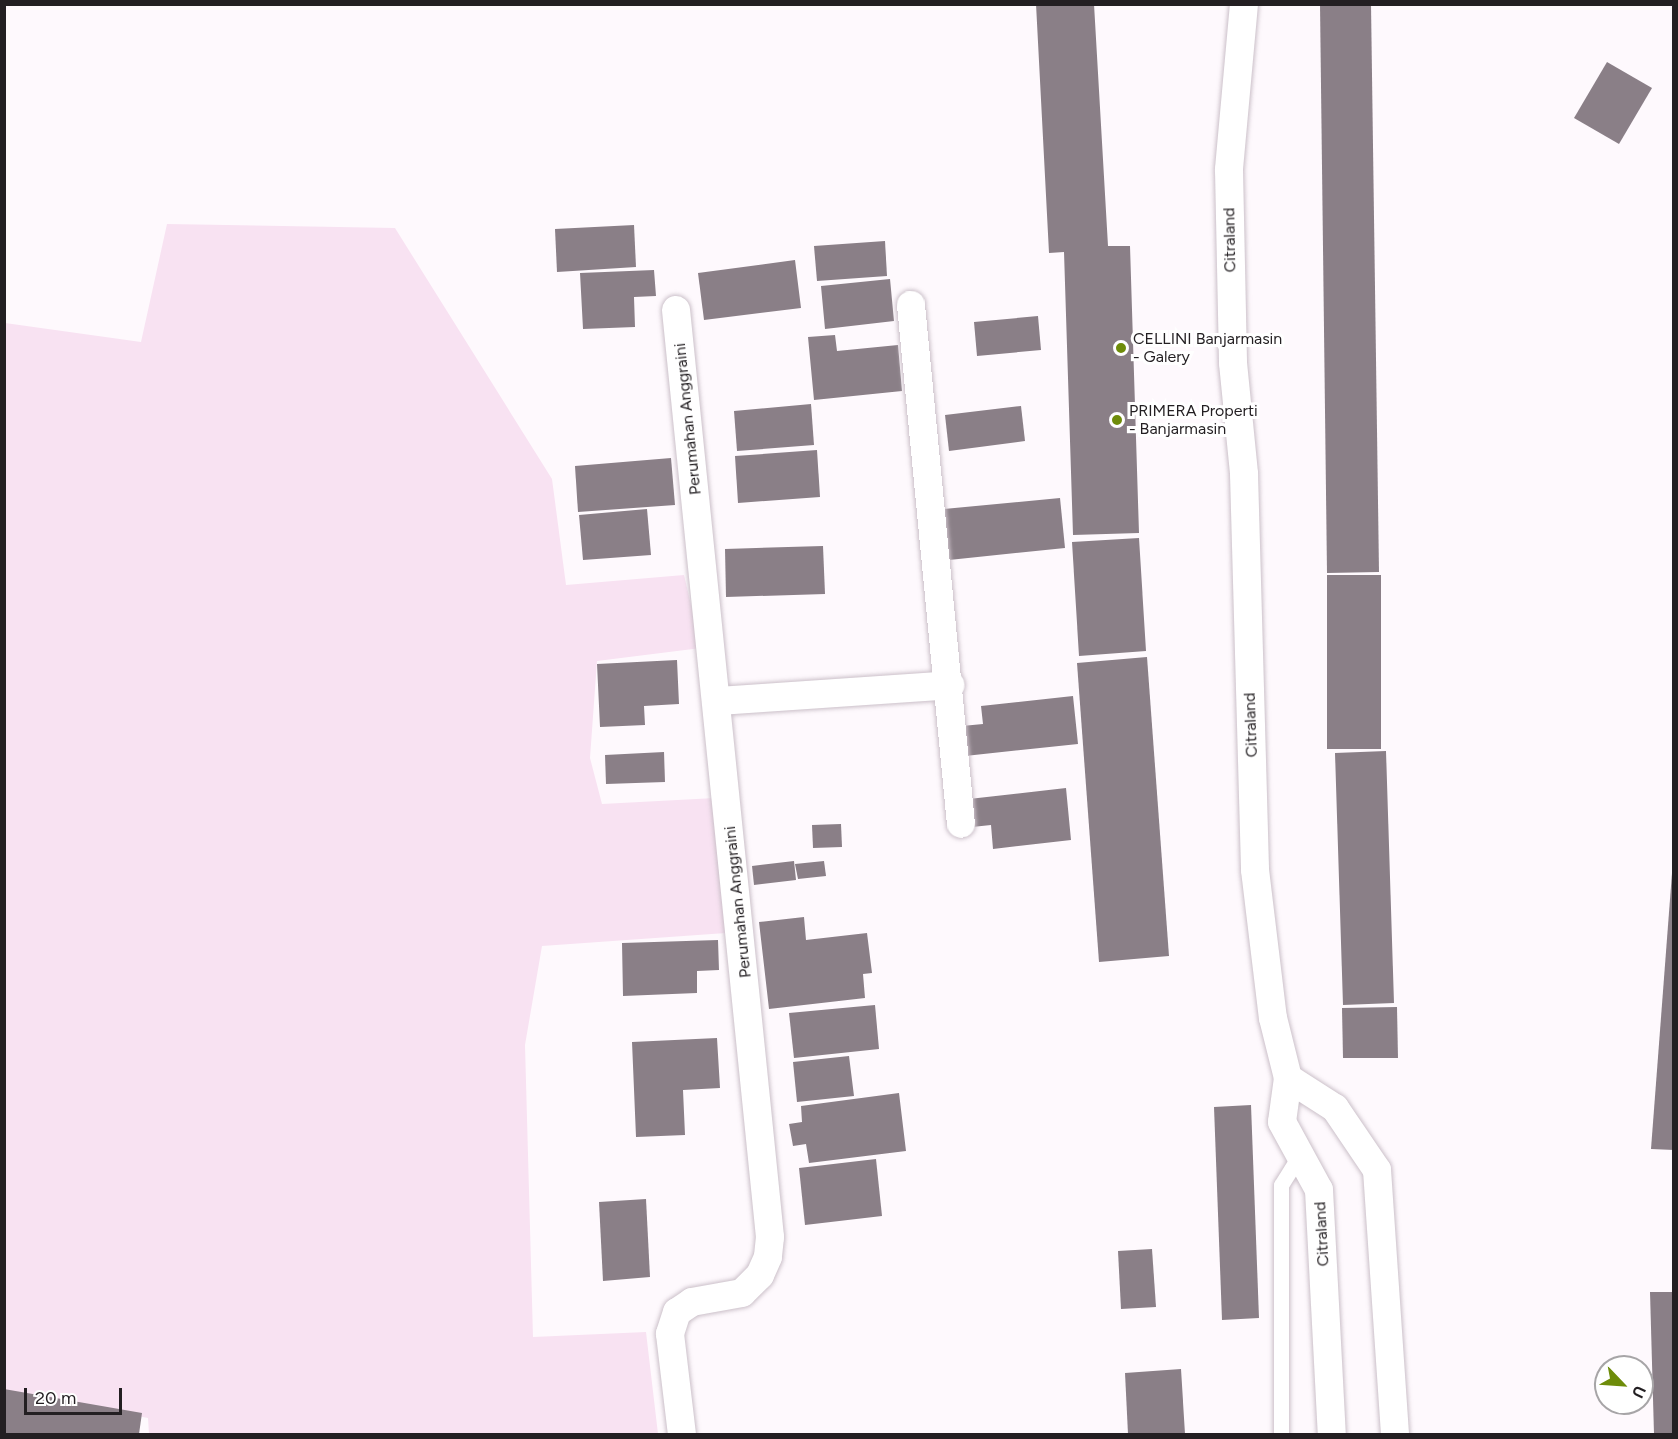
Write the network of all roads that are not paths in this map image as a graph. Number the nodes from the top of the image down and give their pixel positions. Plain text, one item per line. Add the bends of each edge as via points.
1 (1244, 4) edge
2 (911, 305) dead end
3 (676, 310) dead end
4 (950, 685) junction
5 (718, 701) junction
6 (960, 824) dead end
7 (1288, 1078) junction
8 (1301, 1153) junction
9 (682, 1434) edge
10 (1281, 1434) edge
11 (1332, 1434) edge
12 (1395, 1434) edge

1 - 7 street, Citraland via 1229,170 1233,363 1244,474 1255,870 1273,1018
2 - 4 street
3 - 5 street, Perumahan Anggraini
4 - 5 street
4 - 6 street
5 - 9 street, Perumahan Anggraini via 770,1237 768,1257 760,1275 742,1293 693,1302 677,1312 670,1334
7 - 8 street, Citraland via 1282,1122
7 - 12 street via 1335,1108 1377,1170
8 - 10 lane via 1281,1185
8 - 11 street, Citraland via 1319,1190

